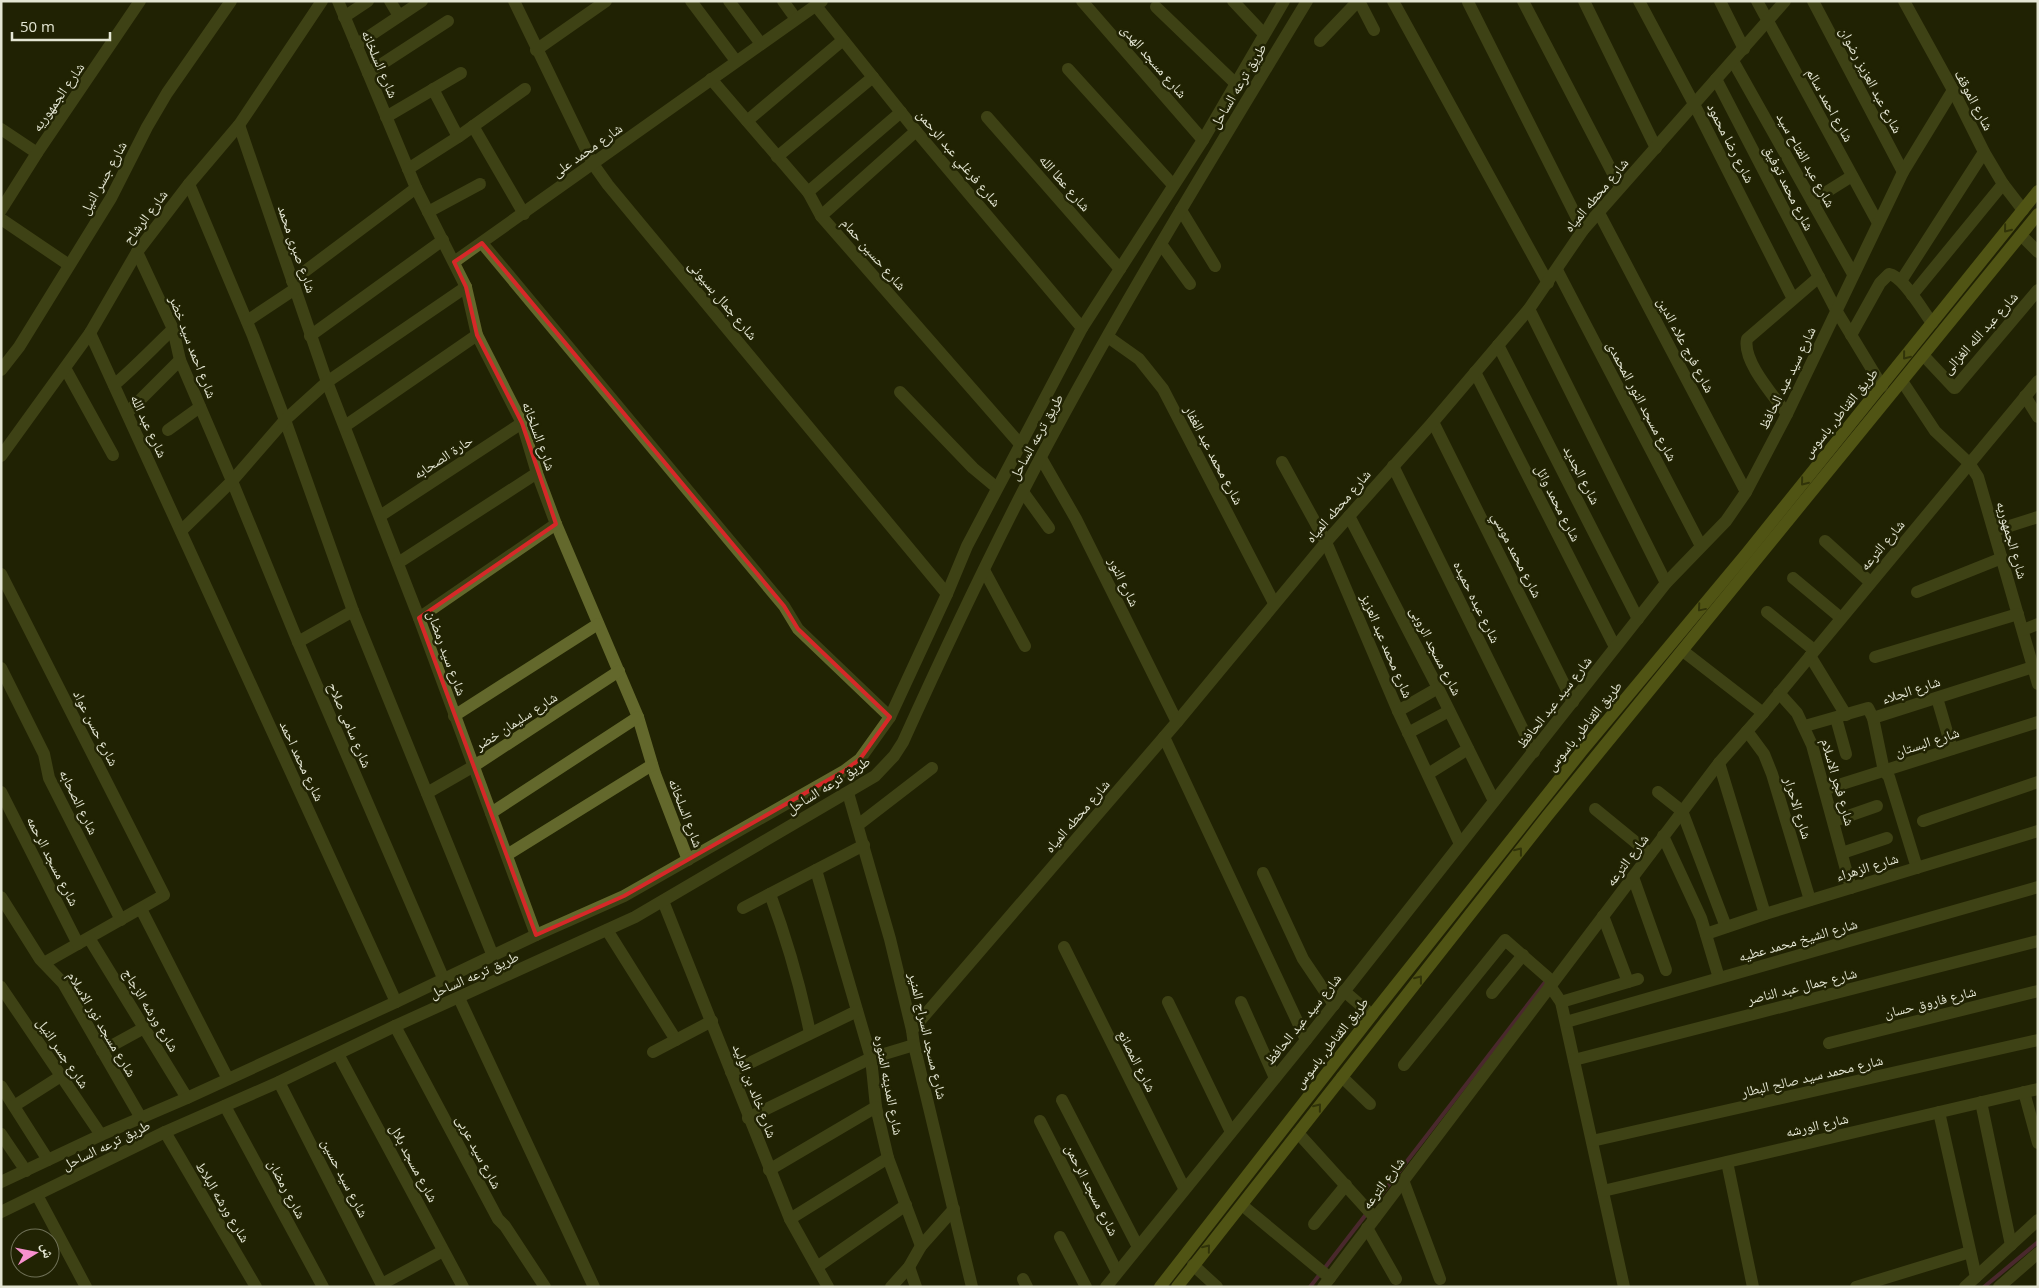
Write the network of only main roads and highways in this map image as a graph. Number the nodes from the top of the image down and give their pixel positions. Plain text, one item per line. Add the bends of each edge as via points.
1 (2038, 191) edge
2 (2038, 214) edge
3 (1160, 1287) edge
4 (1177, 1287) edge

1 -> 3 main road, طريق القناطر, باسوس via 1746,554 1581,752
4 -> 2 main road, طريق القناطر, باسوس via 1548,815

